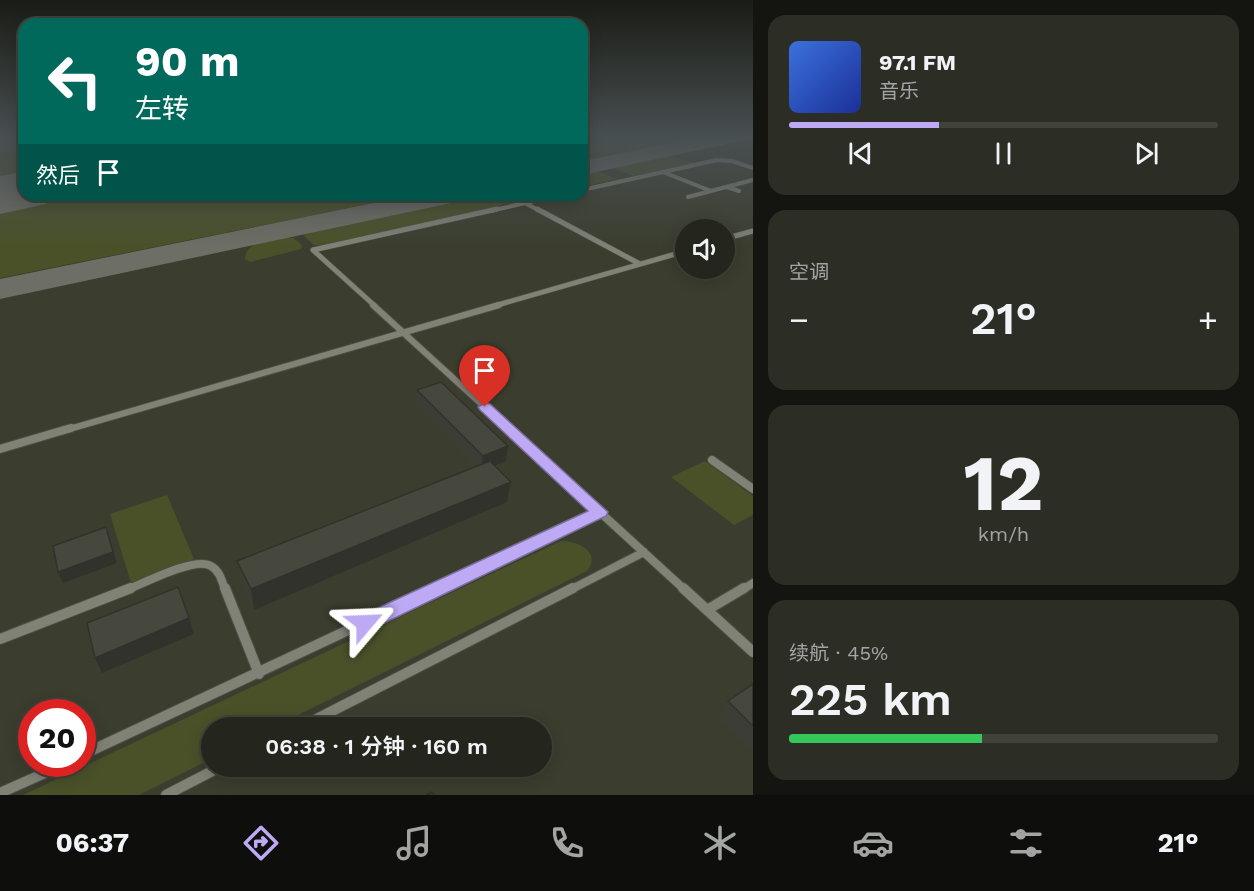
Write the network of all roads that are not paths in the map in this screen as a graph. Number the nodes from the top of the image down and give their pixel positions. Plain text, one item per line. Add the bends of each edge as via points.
1 (657, 173) edge
2 (665, 173) edge
3 (752, 181) edge
4 (727, 187) junction
5 (588, 189) edge
6 (711, 191) junction
7 (739, 191) dead end
8 (687, 197) dead end
9 (534, 201) edge
10 (525, 203) junction
11 (753, 231) edge
12 (735, 236) edge
13 (675, 253) edge
14 (640, 264) junction
15 (404, 333) junction
16 (0, 449) edge
17 (712, 460) dead end
18 (753, 489) edge
19 (600, 512) junction
20 (644, 552) junction
21 (753, 583) edge
22 (707, 610) junction
23 (0, 639) edge
24 (753, 652) edge
25 (259, 674) junction
26 (321, 717) edge
27 (96, 749) edge
28 (37, 777) edge
29 (201, 777) edge
30 (0, 794) edge
31 (166, 795) edge

1 - 5 lane
2 - 6 lane
3 - 4 lane
4 - 6 lane
4 - 7 lane
6 - 8 lane
9 - 10 lane
10 - 14 lane
10 - 15 lane via 313,250
11 - 12 lane
13 - 14 lane
14 - 15 lane
15 - 16 lane
15 - 19 lane
17 - 18 lane
19 - 20 lane
19 - 25 lane
20 - 22 lane
20 - 26 lane
21 - 22 lane
22 - 24 lane
23 - 25 lane via 195,564 209,564 218,571
25 - 27 lane
28 - 30 lane
29 - 31 lane

